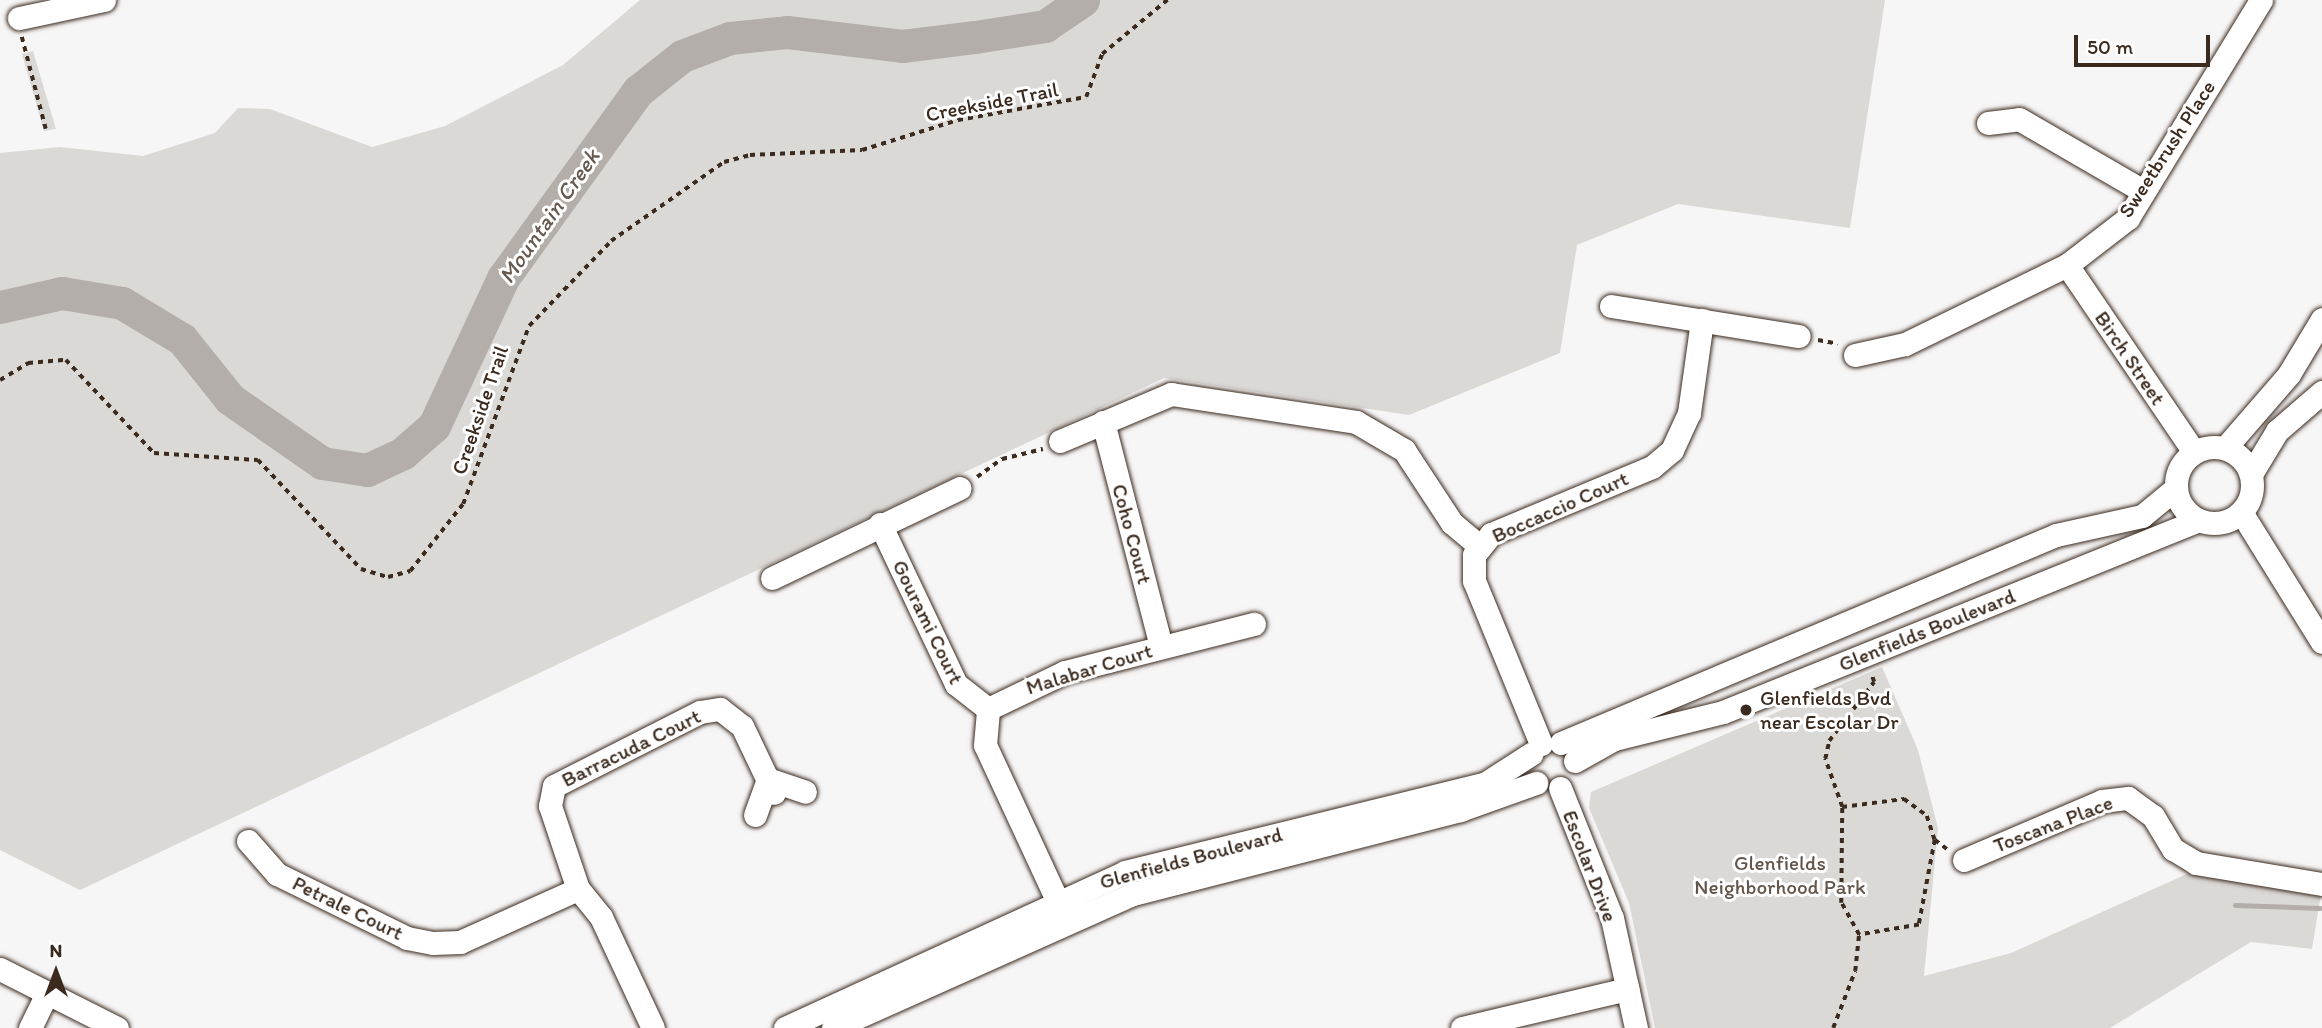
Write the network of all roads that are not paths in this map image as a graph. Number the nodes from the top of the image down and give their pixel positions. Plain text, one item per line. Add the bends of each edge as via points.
1 (104, 0) edge
2 (2262, 0) edge
3 (19, 18) dead end
4 (1988, 123) dead end
5 (2143, 191) junction
6 (2067, 265) junction
7 (1611, 306) dead end
8 (2322, 319) edge
9 (1702, 320) junction
10 (1800, 336) road end
11 (1855, 355) road end
12 (2322, 392) edge
13 (1103, 422) junction
14 (1060, 441) road end
15 (2225, 448) junction
16 (2194, 452) junction
17 (2251, 474) junction
18 (960, 488) road end
19 (2176, 488) junction
20 (2241, 512) junction
21 (2199, 520) junction
22 (880, 524) junction
23 (1479, 546) junction
24 (772, 578) dead end
25 (1254, 624) dead end
26 (2322, 642) edge
27 (1161, 647) junction
28 (988, 709) junction
29 (1552, 750) junction
30 (1536, 783) junction
31 (771, 786) junction
32 (1560, 788) junction
33 (805, 792) dead end
34 (755, 815) dead end
35 (247, 841) dead end
36 (1964, 860) dead end
37 (2322, 884) edge
38 (578, 889) junction
39 (1061, 909) junction
40 (0, 969) edge
41 (1628, 989) junction
42 (47, 993) junction
43 (874, 1008) edge
44 (30, 1028) edge
45 (117, 1028) edge
46 (653, 1028) edge
47 (785, 1028) edge
48 (833, 1028) edge
49 (1462, 1028) edge
50 (1636, 1028) edge

1 - 3 street
2 - 5 street, Sweetbrush Place
4 - 5 street via 2019,119
5 - 6 street, Sweetbrush Place via 2127,218
6 - 11 street, Sweetbrush Place via 1905,344
6 - 16 street, Birch Street
7 - 9 street
8 - 15 street via 2283,382
9 - 10 street
9 - 23 street, Boccaccio Court via 1689,413 1672,450 1652,467 1491,534
12 - 17 street via 2277,431
13 - 14 street
13 - 23 street via 1171,394 1365,424 1404,450 1452,523
13 - 27 street, Coho Court
15 - 16 street
15 - 17 street
16 - 19 street via 2180,468
17 - 20 street
18 - 22 street
19 - 21 street via 2180,501
19 - 29 street, Glenfields Boulevard via 2142,516 2056,535
20 - 21 street via 2221,522
20 - 26 street
21 - 29 street, Glenfields Boulevard via 1723,712
22 - 24 street
22 - 28 street, Gourami Court via 956,684
23 - 29 street, Boccaccio Court via 1474,581
25 - 27 street, Malabar Court
27 - 28 street, Malabar Court via 1049,677
28 - 39 street via 985,745
29 - 30 street, Boccaccio Court via 1528,771
29 - 32 street via 1571,779
29 - 39 street, Glenfields Boulevard via 1486,782 1125,872
30 - 32 street
30 - 39 street, Glenfields Boulevard via 1460,810
31 - 33 street
31 - 34 street
31 - 38 street, Barracuda Court via 742,726 720,709 700,712 566,776 554,786 550,806
32 - 41 street, Escolar Drive via 1608,903
35 - 38 street, Petrale Court via 277,874 407,938 433,943 460,942
36 - 37 street, Toscana Place via 2102,801 2128,798 2153,816 2173,849 2196,863
38 - 46 street, Barracuda Court via 601,917
39 - 43 street, Glenfields Boulevard
40 - 42 street
41 - 49 street
41 - 50 street, Escolar Drive
42 - 44 street
42 - 45 street
43 - 47 street, Glenfields Boulevard
43 - 48 street, Glenfields Boulevard

